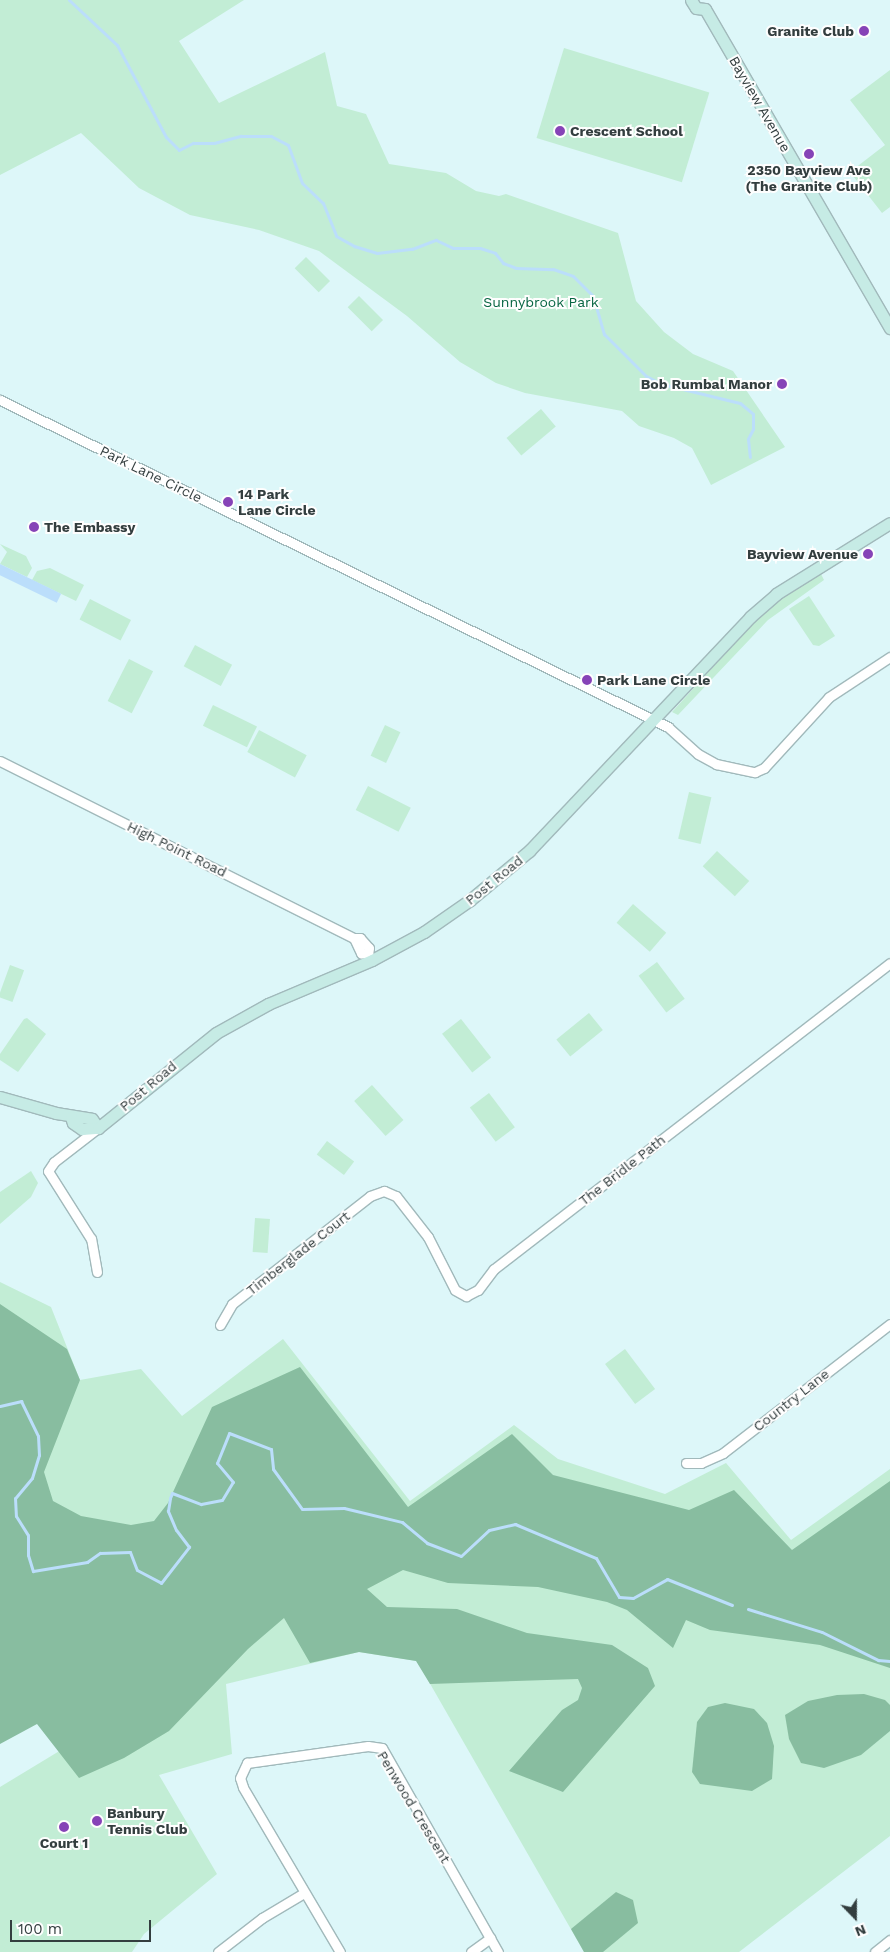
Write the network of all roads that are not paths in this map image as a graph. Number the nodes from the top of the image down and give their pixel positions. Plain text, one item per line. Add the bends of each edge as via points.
1 (691, 0) edge
2 (706, 5) edge
3 (890, 328) edge
4 (0, 400) edge
5 (890, 523) edge
6 (890, 657) edge
7 (652, 720) junction
8 (0, 761) edge
9 (370, 957) junction
10 (890, 963) edge
11 (0, 1097) edge
12 (98, 1128) junction
13 (384, 1191) joint
14 (97, 1272) dead end
15 (890, 1324) edge
16 (220, 1325) dead end
17 (686, 1463) dead end
18 (304, 1893) junction
19 (490, 1938) junction
20 (890, 1940) edge
21 (218, 1952) edge
22 (340, 1952) edge
23 (472, 1952) edge
24 (498, 1952) edge
25 (875, 1952) edge

1 - 2 street, Bayview Avenue via 696,8
2 - 3 street, Bayview Avenue
4 - 7 street, Park Lane Circle
5 - 7 street, Post Road via 776,594
6 - 7 street, Park Lane Circle via 829,697 774,758 755,772 716,764 698,754 671,729
7 - 9 street, Post Road via 529,851 431,927
8 - 9 street, High Point Road via 354,938 360,938 369,948
9 - 12 street, Post Road via 268,1004 216,1033
10 - 13 street, The Bridle Path via 494,1269 478,1290 466,1296 455,1290 448,1280 442,1259 428,1236 396,1196
11 - 12 street via 71,1117 73,1123 82,1129
12 - 14 street, Post Road via 54,1162 48,1171 91,1239
13 - 16 street, Timberglade Court via 370,1196 232,1304
15 - 17 street, Country Lane via 723,1452 701,1463
18 - 19 street, Penwood Crescent via 243,1787 242,1770 255,1760 374,1746 382,1748
18 - 21 street via 262,1918
18 - 22 street, Penwood Crescent
19 - 23 street
19 - 24 street
20 - 25 street

